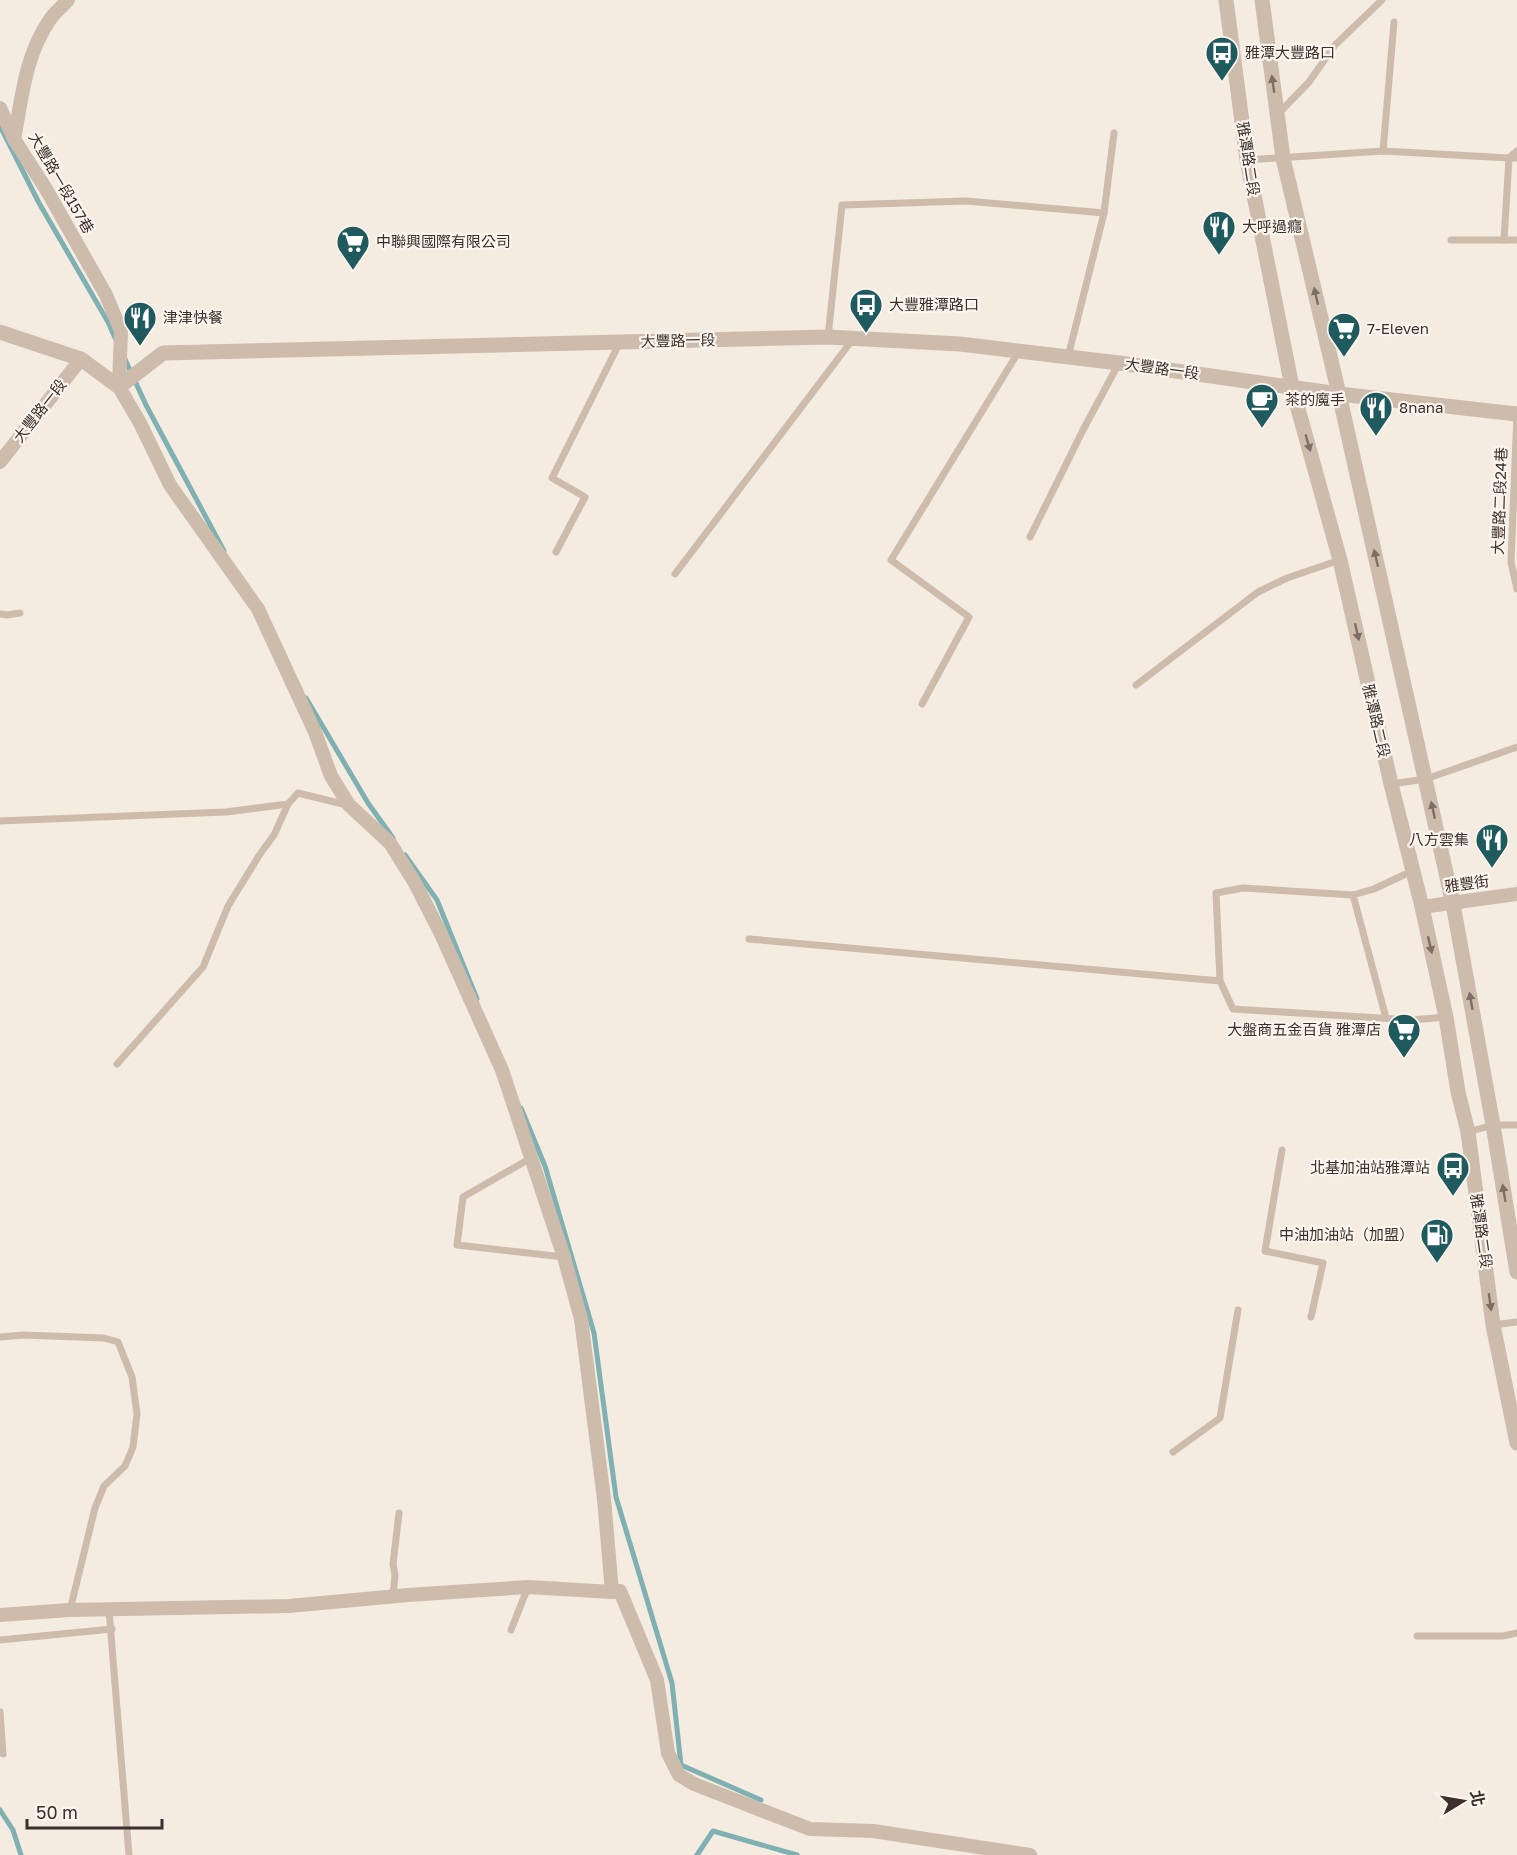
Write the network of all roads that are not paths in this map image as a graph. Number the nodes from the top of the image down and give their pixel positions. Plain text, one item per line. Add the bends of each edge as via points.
1 (68, 0) edge
2 (1226, 0) edge
3 (1262, 0) edge
4 (1382, 0) edge
5 (1394, 22) dead end
6 (0, 108) edge
7 (1277, 115) junction
8 (1114, 133) dead end
9 (14, 139) junction
10 (1383, 151) junction
11 (1517, 151) edge
12 (1283, 158) junction
13 (1513, 158) edge
14 (1247, 160) junction
15 (1104, 213) junction
16 (1451, 240) dead end
17 (1504, 240) junction
18 (1517, 240) edge
19 (0, 332) edge
20 (828, 337) junction
21 (853, 339) junction
22 (620, 342) junction
23 (1019, 351) junction
24 (1068, 357) junction
25 (81, 359) junction
26 (1119, 363) junction
27 (119, 387) junction
28 (1292, 387) junction
29 (1339, 394) junction
30 (1517, 414) edge
31 (0, 462) edge
32 (1030, 537) dead end
33 (556, 552) dead end
34 (1340, 560) junction
35 (675, 574) dead end
36 (1517, 589) edge
37 (20, 613) dead end
38 (0, 614) edge
39 (1136, 685) dead end
40 (922, 704) dead end
41 (1517, 747) edge
42 (1426, 780) junction
43 (1391, 784) junction
44 (288, 804) junction
45 (349, 805) junction
46 (0, 821) edge
47 (1412, 871) junction
48 (1517, 894) edge
49 (1353, 896) junction
50 (1453, 904) junction
51 (1422, 907) junction
52 (749, 939) dead end
53 (1220, 981) junction
54 (1446, 1017) junction
55 (1386, 1018) junction
56 (117, 1064) dead end
57 (1493, 1125) junction
58 (1517, 1125) edge
59 (1467, 1132) junction
60 (1282, 1150) dead end
61 (533, 1157) junction
62 (564, 1257) junction
63 (1517, 1272) edge
64 (1238, 1311) dead end
65 (1311, 1317) dead end
66 (1517, 1322) edge
67 (1493, 1325) junction
68 (0, 1337) edge
69 (1517, 1443) edge
70 (1173, 1452) dead end
71 (399, 1513) dead end
72 (528, 1587) junction
73 (612, 1593) junction
74 (393, 1596) junction
75 (69, 1610) junction
76 (110, 1610) junction
77 (0, 1615) edge
78 (112, 1629) junction
79 (511, 1630) dead end
80 (1517, 1633) edge
81 (1417, 1636) dead end
82 (0, 1640) edge
83 (0, 1712) edge
84 (3, 1754) dead end
85 (129, 1855) edge
86 (1030, 1855) edge

1 - 9 street, 大豐路一段157巷 via 49,20 34,47
2 - 14 street, 雅潭路二段
7 -> 3 street, 雅潭路二段
4 - 7 lane via 1335,45 1309,82
5 - 10 lane
6 - 9 street
7 - 12 street, 雅潭路二段
8 - 15 lane
9 - 27 street, 大豐路一段157巷 via 106,295 121,331
10 - 12 lane
10 - 13 lane
11 - 13 lane
12 - 14 lane
29 -> 12 street, 雅潭路二段
13 - 17 lane
14 - 28 street, 雅潭路二段
15 - 20 lane via 966,201 842,205
15 - 24 lane
16 - 17 lane
17 - 18 lane
19 - 25 street
20 - 21 street, 大豐路一段
20 - 22 street, 大豐路一段
21 - 23 street, 大豐路一段
21 - 35 lane
22 - 27 street, 大豐路一段 via 163,353
22 - 33 lane via 552,477 585,497
23 - 24 street, 大豐路一段
23 - 40 lane via 891,560 969,617
24 - 26 street, 大豐路一段
25 - 27 street
25 - 31 street, 大豐路一段
26 - 28 street, 大豐路一段
26 - 32 lane
27 - 45 street via 170,485 258,609 331,776
28 - 29 street, 大豐路一段
28 -> 34 street, 雅潭路二段
29 - 30 street, 大豐路一段
42 -> 29 street, 雅潭路二段
30 - 36 lane, 大豐路二段24巷 via 1511,562
34 - 39 lane via 1258,592
34 -> 43 street, 雅潭路二段
37 - 38 lane
41 - 42 lane
42 - 43 lane
50 -> 42 street, 雅潭路二段
43 - 47 street, 雅潭路二段
44 - 45 lane via 298,794
44 - 46 lane via 226,812
44 - 56 lane via 274,835 228,906 203,967
45 - 61 street via 390,843 415,883 502,1070
47 - 49 lane
47 - 51 street, 雅潭路二段
48 - 50 street, 雅豐街
49 - 53 lane via 1243,888 1216,893
49 - 55 lane
50 - 51 street, 雅豐街
57 -> 50 street, 雅潭路二段
51 -> 54 street, 雅潭路二段
52 - 53 lane
53 - 55 lane via 1233,1009
54 - 55 lane
54 - 59 street, 雅潭路二段
57 - 58 lane
57 - 59 lane
63 -> 57 street, 雅潭路二段
59 -> 67 street, 雅潭路二段
60 - 65 lane via 1265,1251 1323,1263
61 - 62 street
61 - 62 lane via 463,1197 457,1245
62 - 73 street via 581,1319
64 - 70 lane via 1220,1418
66 - 67 lane
67 - 69 street, 雅潭路二段
68 - 75 lane via 104,1338 118,1342 132,1377 137,1414 133,1447 125,1466 104,1486 94,1508
71 - 74 lane
72 - 73 street
72 - 74 street
72 - 79 lane
73 - 86 street via 620,1591 657,1680 668,1753 679,1775 810,1829 873,1831
74 - 76 street via 289,1606
75 - 76 street
75 - 77 street
76 - 78 lane
78 - 82 lane
78 - 85 lane
80 - 81 lane
83 - 84 lane

